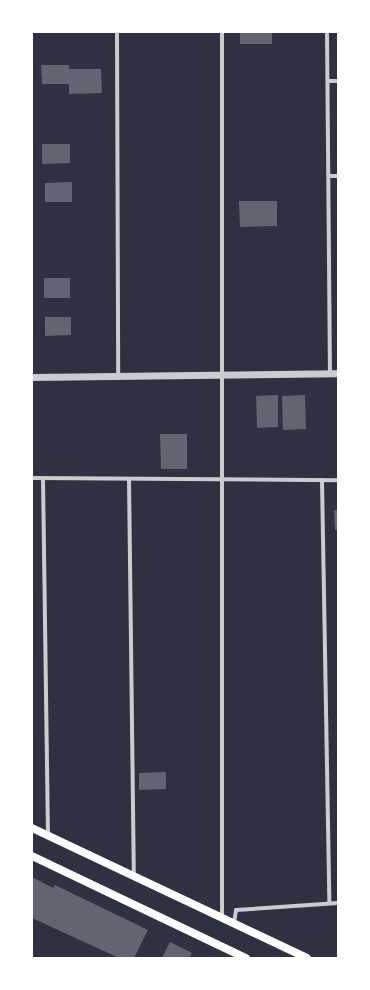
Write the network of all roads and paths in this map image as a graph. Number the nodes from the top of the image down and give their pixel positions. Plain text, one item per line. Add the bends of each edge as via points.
1 (117, 32) edge
2 (222, 32) edge
3 (327, 32) edge
4 (328, 81) junction
5 (338, 81) edge
6 (329, 176) junction
7 (338, 176) edge
8 (334, 373) edge
9 (222, 374) junction
10 (118, 376) junction
11 (32, 377) edge
12 (32, 478) edge
13 (43, 478) junction
14 (129, 479) junction
15 (222, 479) junction
16 (322, 480) junction
17 (338, 480) edge
18 (32, 828) edge
19 (48, 835) junction
20 (32, 856) edge
21 (134, 876) junction
22 (329, 902) junction
23 (338, 903) edge
24 (222, 918) junction
25 (234, 924) junction
26 (246, 958) edge
27 (307, 958) edge

1 - 10 street
2 - 9 street
3 - 4 street
4 - 5 street
4 - 6 street
6 - 7 street
6 - 8 street
8 - 9 street
9 - 10 street
9 - 15 street
10 - 11 street
12 - 13 street
13 - 14 street
13 - 19 street
14 - 15 street
14 - 21 street
15 - 16 street
15 - 24 street
16 - 17 street
16 - 22 street
18 - 19 main road
19 - 21 main road
20 - 26 main road
21 - 24 main road
22 - 23 street
22 - 25 street via 236,910
24 - 25 main road
25 - 27 main road

